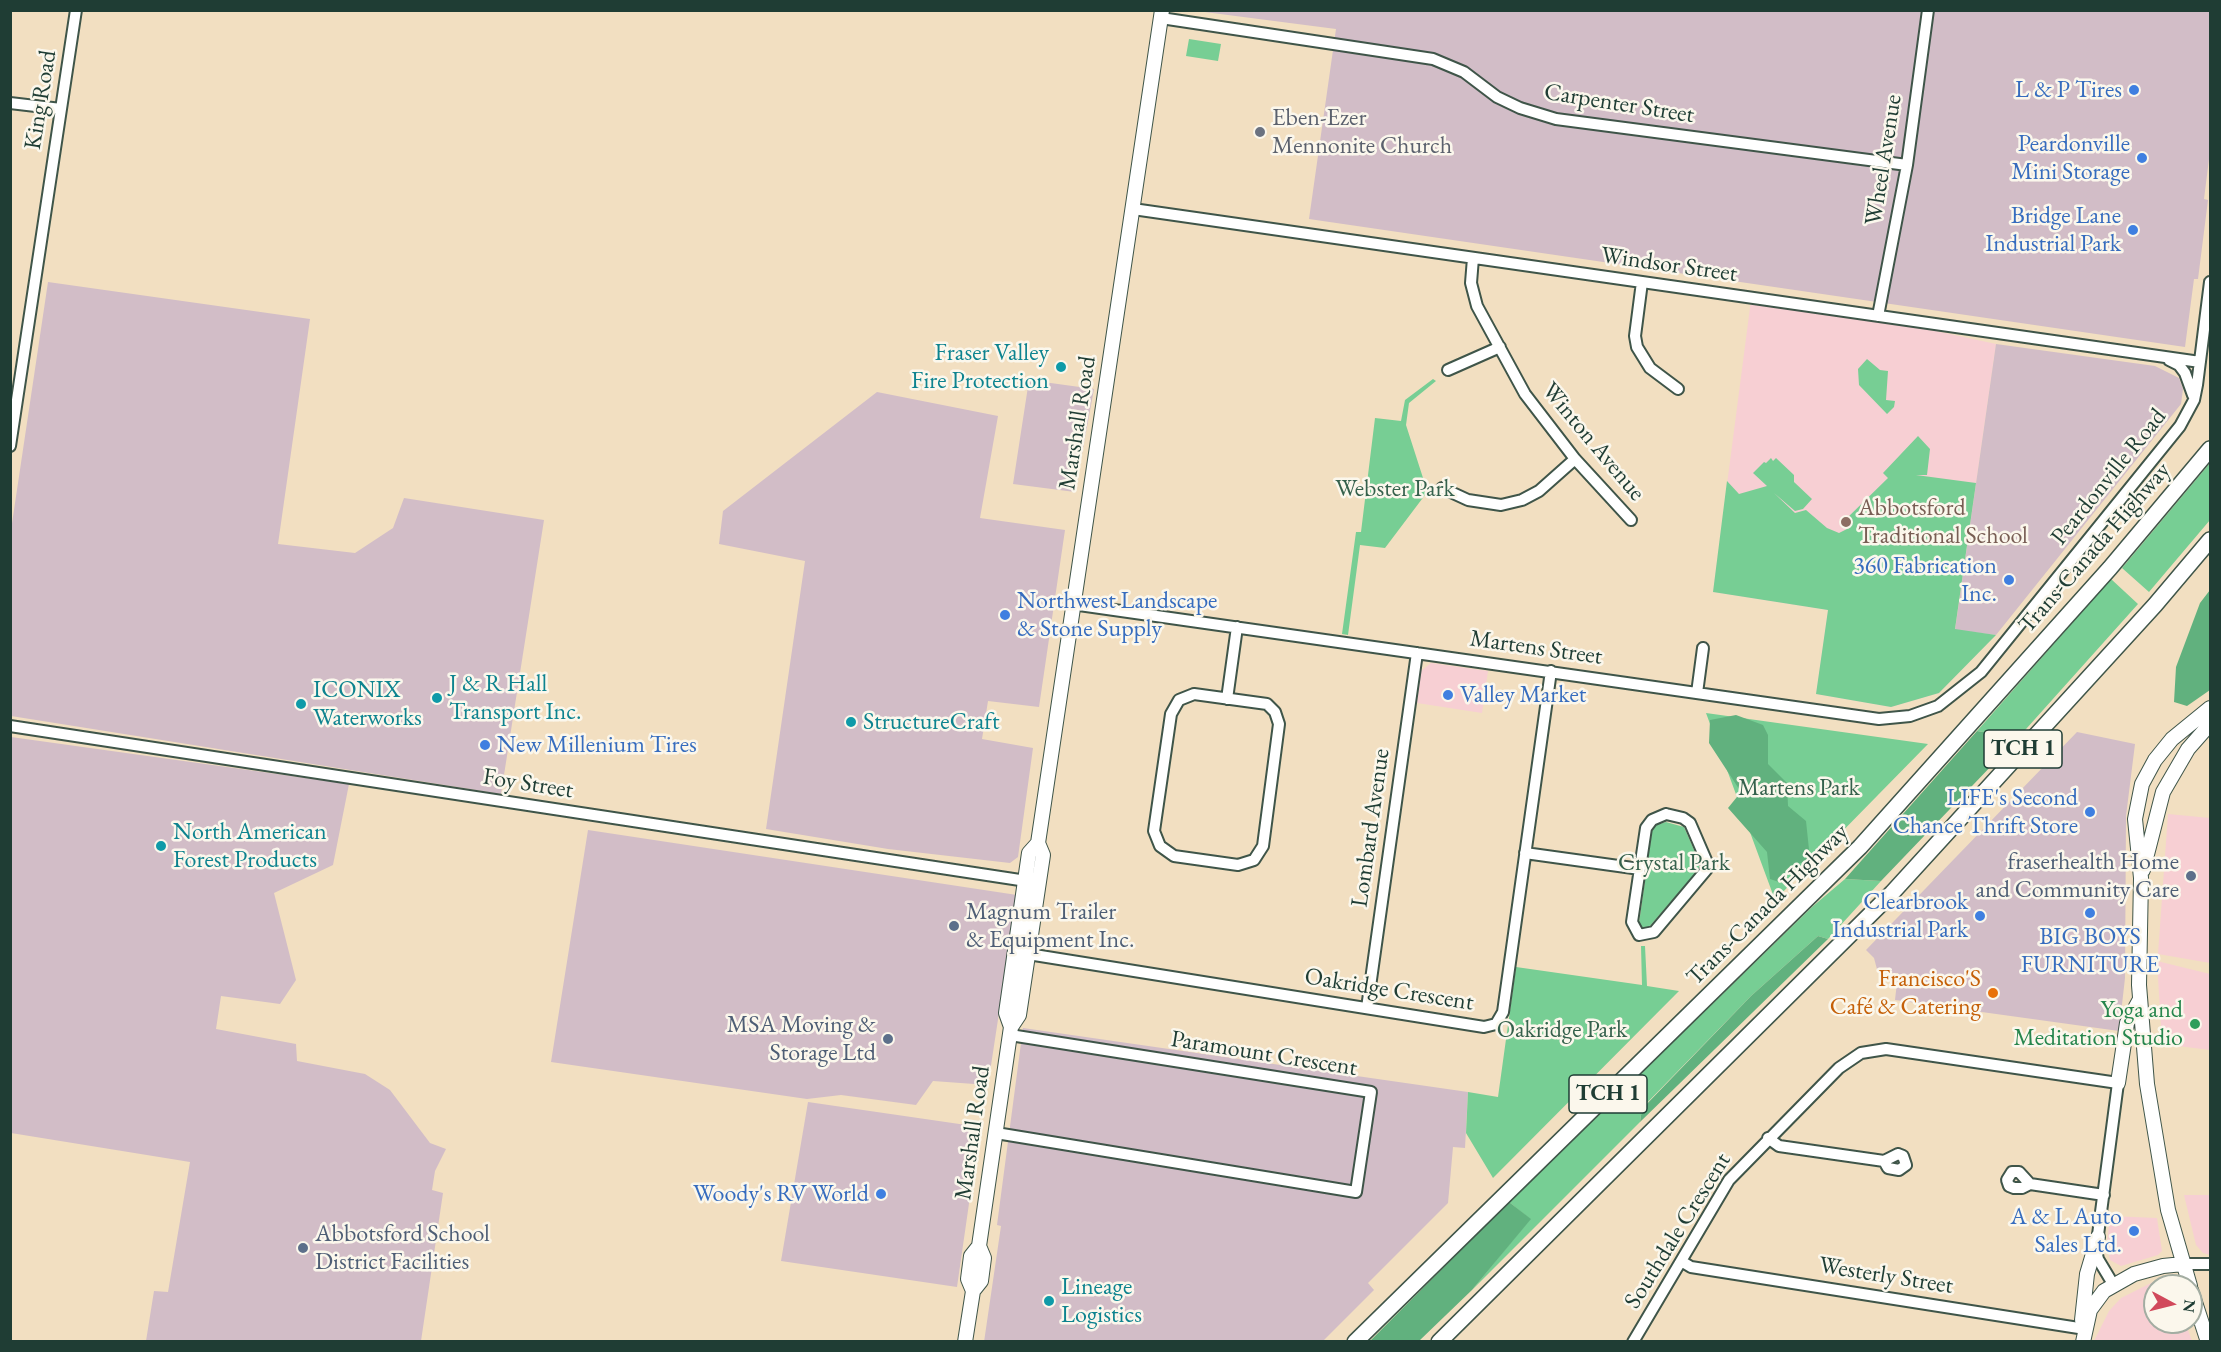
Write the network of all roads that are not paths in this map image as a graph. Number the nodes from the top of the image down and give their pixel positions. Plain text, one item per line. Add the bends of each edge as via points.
1 (76, 10) edge
2 (1928, 10) edge
3 (1162, 14) edge
4 (10, 103) edge
5 (61, 109) junction
6 (1907, 165) junction
7 (1132, 209) junction
8 (1473, 258) junction
9 (1642, 282) junction
10 (2211, 282) edge
11 (1878, 316) junction
12 (1500, 347) junction
13 (2163, 357) junction
14 (2200, 362) junction
15 (1448, 370) dead end
16 (1678, 389) dead end
17 (2194, 400) junction
18 (10, 446) edge
19 (2211, 449) edge
20 (1575, 459) junction
21 (1442, 488) dead end
22 (1631, 520) dead end
23 (2211, 540) edge
24 (1072, 604) junction
25 (1237, 627) junction
26 (1703, 648) dead end
27 (1417, 653) junction
28 (1551, 671) junction
29 (1981, 672) joint
30 (1697, 693) junction
31 (1227, 699) junction
32 (2211, 708) edge
33 (2211, 724) edge
34 (10, 726) edge
35 (1525, 853) junction
36 (1640, 869) junction
37 (2142, 878) junction
38 (1032, 882) junction
39 (1028, 954) junction
40 (2140, 999) junction
41 (1367, 1008) junction
42 (1010, 1031) junction
43 (2118, 1083) junction
44 (996, 1133) junction
45 (1768, 1138) junction
46 (1884, 1161) dead end
47 (2030, 1184) dead end
48 (2104, 1195) junction
49 (2098, 1237) junction
50 (1681, 1261) junction
51 (2182, 1264) junction
52 (2211, 1264) edge
53 (2185, 1274) edge
54 (2113, 1284) junction
55 (2203, 1326) edge
56 (2084, 1335) edge
57 (965, 1341) edge
58 (1355, 1341) edge
59 (1439, 1341) edge
60 (1633, 1341) edge
61 (2208, 1341) edge

1 - 5 street, King Road
2 - 6 street, Wheel Avenue
3 - 6 street, Carpenter Street via 1433,59 1464,72 1497,97 1556,118
3 - 7 main road, Marshall Road
4 - 5 street
5 - 18 street, King Road
6 - 11 street, Wheel Avenue
7 - 8 street, Windsor Street
7 - 24 main road, Marshall Road
8 - 9 street, Windsor Street
8 - 12 street, Winton Avenue via 1473,295
9 - 11 street, Windsor Street
9 - 16 street via 1636,346 1650,368
10 - 14 street, Peardonville Road
11 - 13 street, Windsor Street
12 - 15 street
12 - 20 street, Winton Avenue via 1534,408
13 - 14 street, Windsor Street
13 - 17 street via 2180,366
14 - 17 street, Peardonville Road
17 - 29 street, Peardonville Road via 2180,426
19 - 58 highway, Trans-Canada Highway / TCH 1 via 1860,847
20 - 21 street via 1539,491 1501,505 1468,500
20 - 22 street, Winton Avenue
23 - 59 highway, TCH 1 via 1892,893
24 - 25 street, Martens Street
24 - 38 main road, Marshall Road via 1038,843 1043,855
25 - 27 street, Martens Street
25 - 31 street
26 - 30 street
27 - 28 street, Martens Street
27 - 41 street, Lombard Avenue
28 - 30 street, Martens Street
28 - 35 street, Oakridge Crescent
29 - 30 street, Martens Street via 1938,706 1910,716 1879,719
31 - 31 street via 1194,694 1179,700 1171,714 1154,831 1161,846 1174,856 1238,865 1254,860 1263,846 1278,724 1275,712 1267,704
32 - 37 main road via 2172,738 2142,784 2135,819
33 - 37 main road via 2175,769 2163,792
34 - 38 street, Foy Street
35 - 36 street
35 - 41 street, Oakridge Crescent via 1503,1012 1497,1024 1484,1027
36 - 36 street via 1632,922 1639,935 1647,935 1654,932 1707,869 1690,823 1666,814 1652,820 1646,828
37 - 40 main road
38 - 39 main road, Marshall Road
38 - 42 main road, Marshall Road via 1006,1013
39 - 41 street, Oakridge Crescent
39 - 42 main road, Marshall Road via 1019,1015
40 - 43 main road via 2127,1023
40 - 51 main road via 2157,1152
42 - 44 main road, Marshall Road
42 - 44 street, Paramount Crescent via 1371,1092 1356,1192
43 - 45 street, Southdale Crescent via 1886,1049 1861,1053 1839,1068
43 - 48 street
44 - 57 main road, Marshall Road via 979,1246 984,1258 981,1281 973,1291
45 - 46 street via 1779,1146
45 - 50 street, Southdale Crescent via 1729,1180
47 - 48 street
48 - 49 street
49 - 54 street via 2098,1259
49 - 56 main road via 2087,1274
50 - 56 street, Westerly Street via 1691,1267
50 - 60 street, Southdale Crescent
51 - 52 street
51 - 53 main road
51 - 54 main road via 2163,1266
54 - 56 main road via 2090,1310
55 - 61 main road

